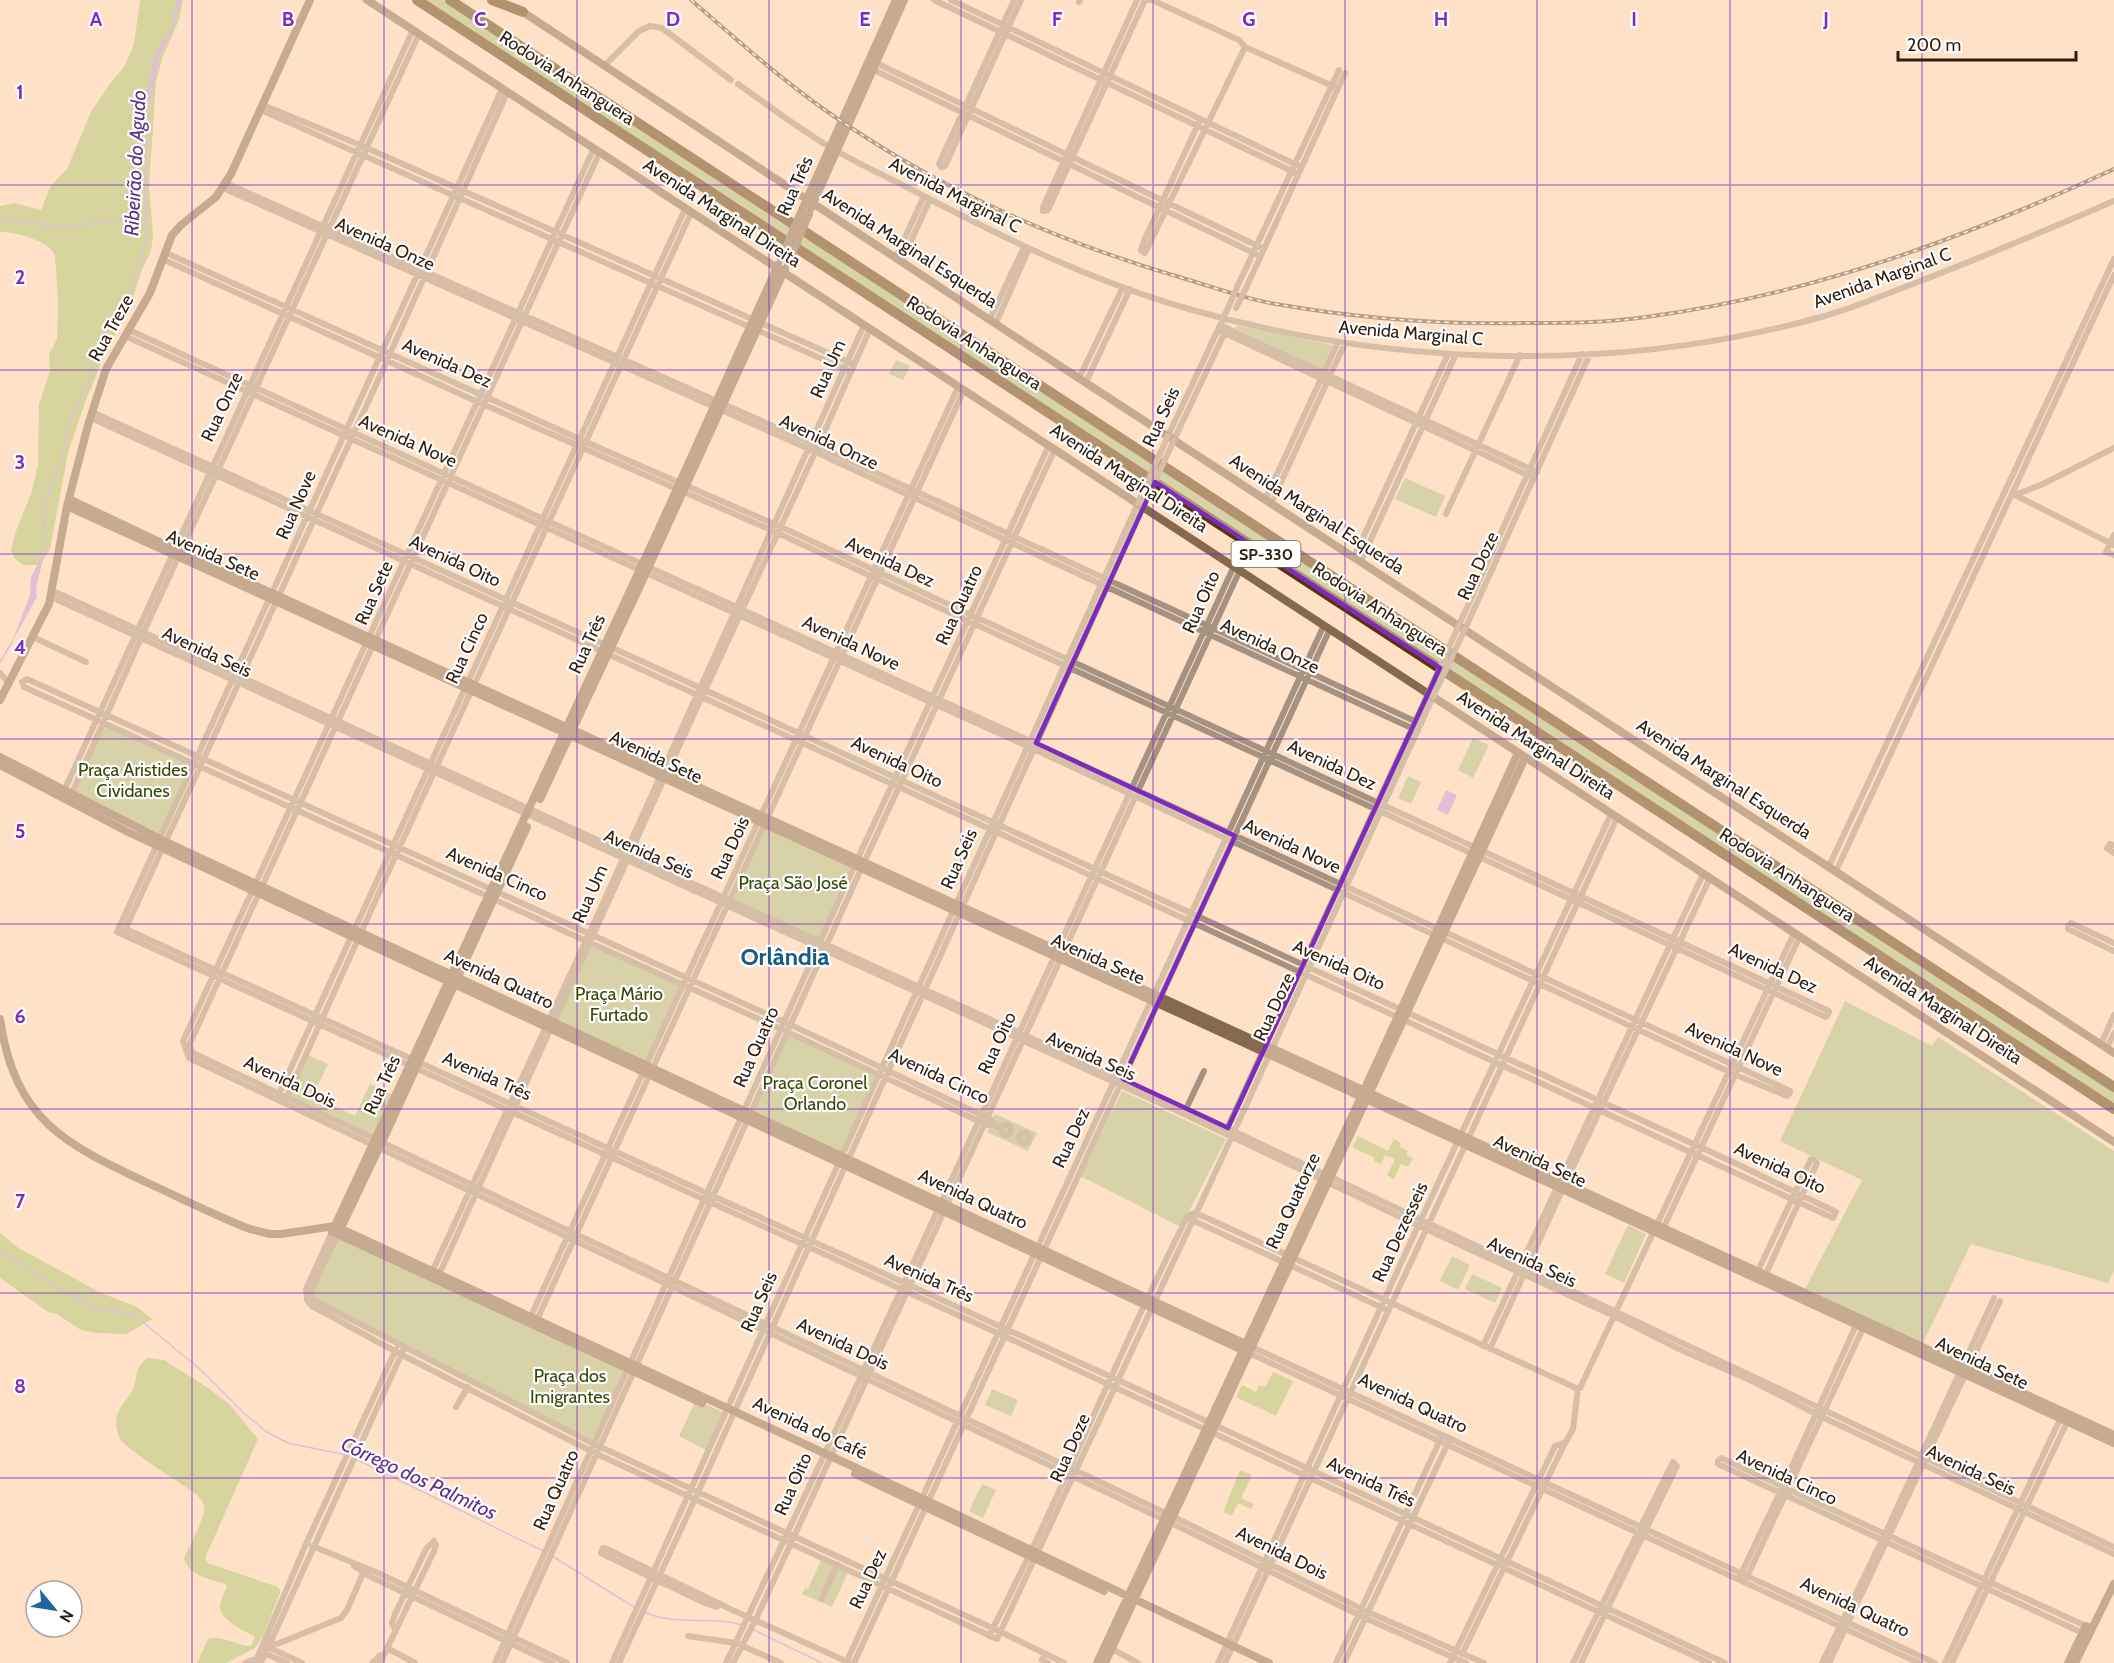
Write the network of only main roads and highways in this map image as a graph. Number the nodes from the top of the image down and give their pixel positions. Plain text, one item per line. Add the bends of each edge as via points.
1 (310, 0) edge
2 (367, 0) edge
3 (417, 0) edge
4 (450, 0) edge
5 (492, 0) edge
6 (504, 0) edge
7 (896, 0) edge
8 (904, 0) edge
9 (523, 12) junction
10 (871, 64) junction
11 (810, 202) junction
12 (780, 271) junction
13 (68, 503) junction
14 (0, 700) edge
15 (568, 731) junction
16 (1522, 756) junction
17 (0, 757) edge
18 (0, 765) edge
19 (28, 776) junction
20 (453, 979) junction
21 (0, 1019) edge
22 (2107, 1048) edge
23 (2114, 1087) edge
24 (1365, 1095) junction
25 (2114, 1108) edge
26 (2114, 1142) edge
27 (337, 1230) junction
28 (1247, 1348) junction
29 (2066, 1416) junction
30 (2114, 1435) edge
31 (2114, 1443) edge
32 (2114, 1584) edge
33 (1130, 1600) junction
34 (2087, 1631) junction
35 (1229, 1647) junction
36 (1097, 1663) edge
37 (1105, 1663) edge
38 (1257, 1663) edge
39 (1269, 1663) edge
40 (2068, 1663) edge
41 (2075, 1663) edge

1 - 13 main road, Rua Treze via 225,186 172,235 150,293 106,369
2 - 12 main road, Avenida Marginal Direita
3 - 25 highway, Rodovia Anhanguera / SP-330
4 - 23 highway, Rodovia Anhanguera / SP-330
5 - 9 highway
6 - 9 main road, Avenida Marginal Esquerda
7 - 10 main road, Rua Três
8 - 10 main road, Rua Três
9 - 11 main road, Avenida Marginal Esquerda
10 - 11 main road, Rua Três
11 - 12 main road, Rua Três, bridge
11 - 22 main road, Avenida Marginal Esquerda
12 - 15 main road, Rua Três
12 - 16 main road, Avenida Marginal Direita
13 - 14 main road, Rua Treze via 52,594
13 - 15 main road, Avenida Sete
15 - 20 main road, Rua Três
15 - 24 main road, Avenida Sete
16 - 24 main road, Rua Quatorze
16 - 26 main road, Avenida Marginal Direita
17 - 19 main road, Avenida Quatro
18 - 19 main road, Avenida Quatro
19 - 20 main road, Avenida Quatro via 161,844
20 - 27 main road, Rua Três
20 - 28 main road, Avenida Quatro
21 - 27 main road, Avenida do Café via 8,1061 25,1096 48,1124 85,1152 250,1229 270,1234
24 - 28 main road, Rua Quatorze
24 - 29 main road, Avenida Sete
27 - 33 main road, Avenida do Café
28 - 33 main road, Rua Quatorze
29 - 30 main road, Avenida Sete
29 - 31 main road, Avenida Sete
32 - 34 main road
33 - 35 main road, Avenida do Café
33 - 36 main road, Rua Quatorze
33 - 37 main road, Rua Quatorze
34 - 40 main road
34 - 41 main road
35 - 38 main road, Avenida do Café
35 - 39 main road, Avenida do Café

